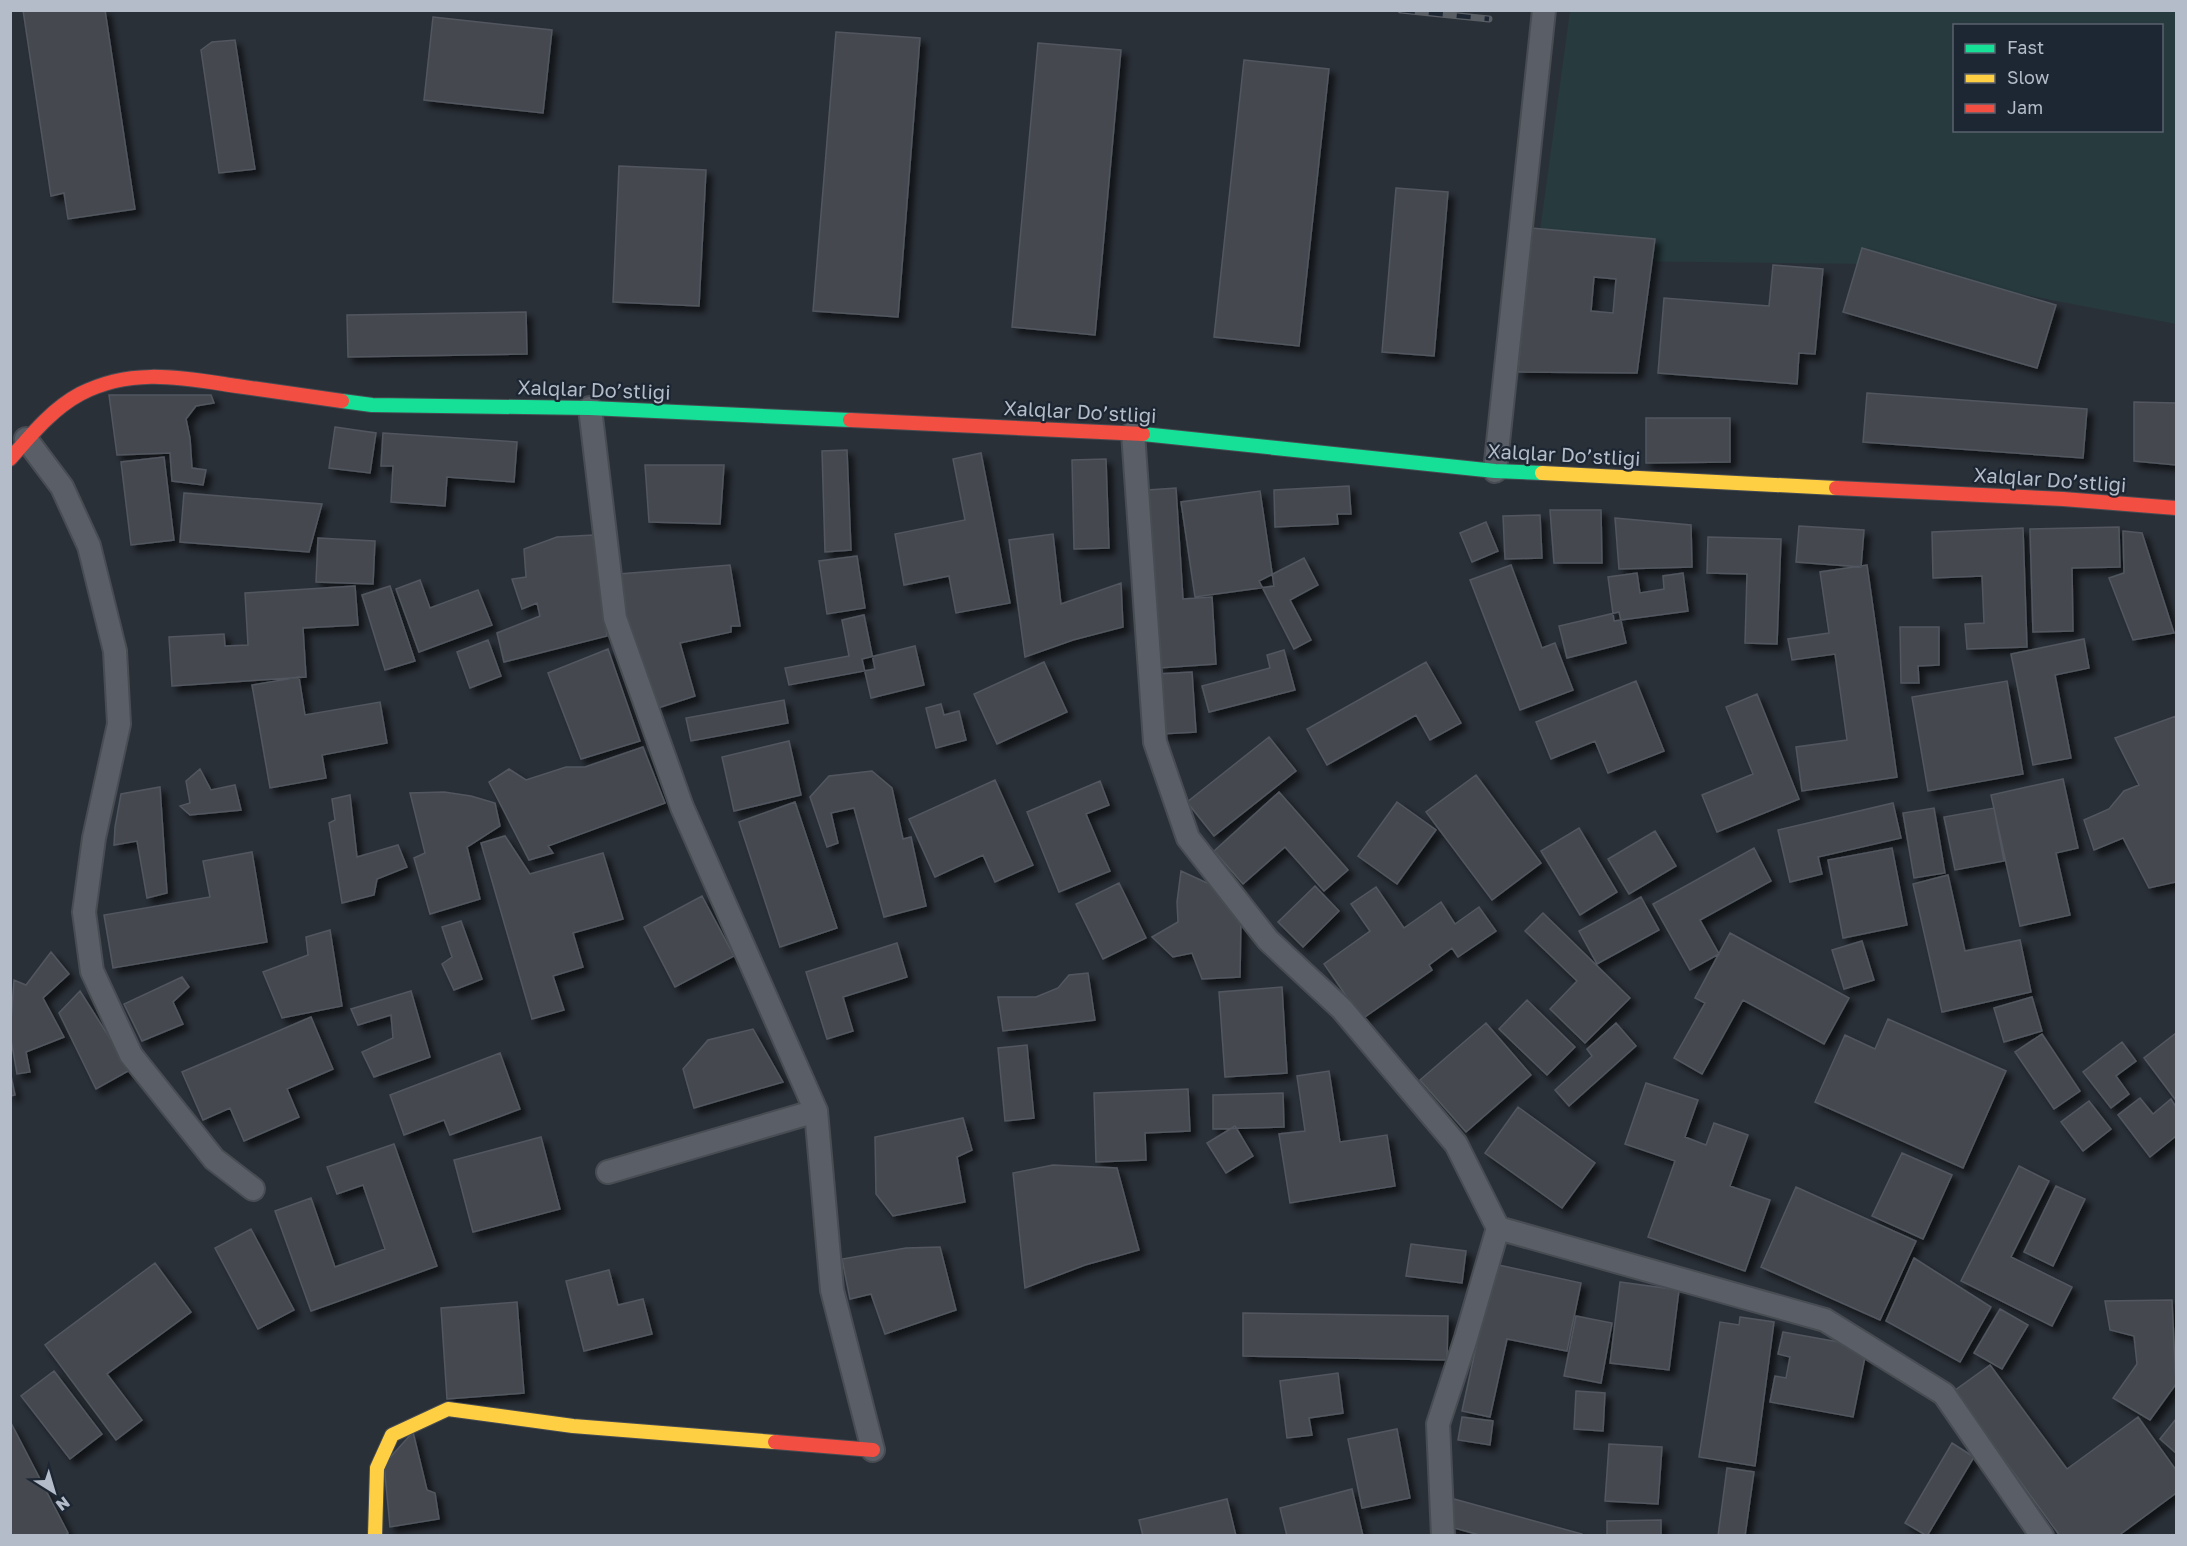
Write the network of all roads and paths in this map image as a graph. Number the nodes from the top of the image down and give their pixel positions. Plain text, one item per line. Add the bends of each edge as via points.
1 (1544, 10) edge
2 (590, 408) junction
3 (1133, 433) junction
4 (26, 439) junction
5 (10, 459) edge
6 (1495, 471) junction
7 (2176, 508) edge
8 (816, 1111) junction
9 (608, 1172) dead end
10 (253, 1189) dead end
11 (1498, 1228) junction
12 (873, 1450) joint
13 (375, 1536) edge
14 (1443, 1536) edge
15 (2042, 1536) edge

1 - 6 lane
2 - 3 main road, Xalqlar Do’stligi
2 - 4 main road, Xalqlar Do’stligi via 372,405 193,378 146,376 120,379 75,396
2 - 8 lane via 615,618 682,807
3 - 6 main road, Xalqlar Do’stligi
3 - 11 lane via 1155,742 1188,838 1268,940 1342,1009 1455,1144
4 - 5 main road, Xalqlar Do’stligi
4 - 10 lane via 62,487 88,546 115,651 119,724 94,838 84,912 92,971 131,1055 214,1159
6 - 7 main road, Xalqlar Do’stligi
8 - 9 lane
8 - 12 lane via 832,1290
11 - 14 lane via 1438,1424
11 - 15 lane via 1825,1320 1944,1394
12 - 13 main road via 573,1426 448,1409 393,1435 377,1468

